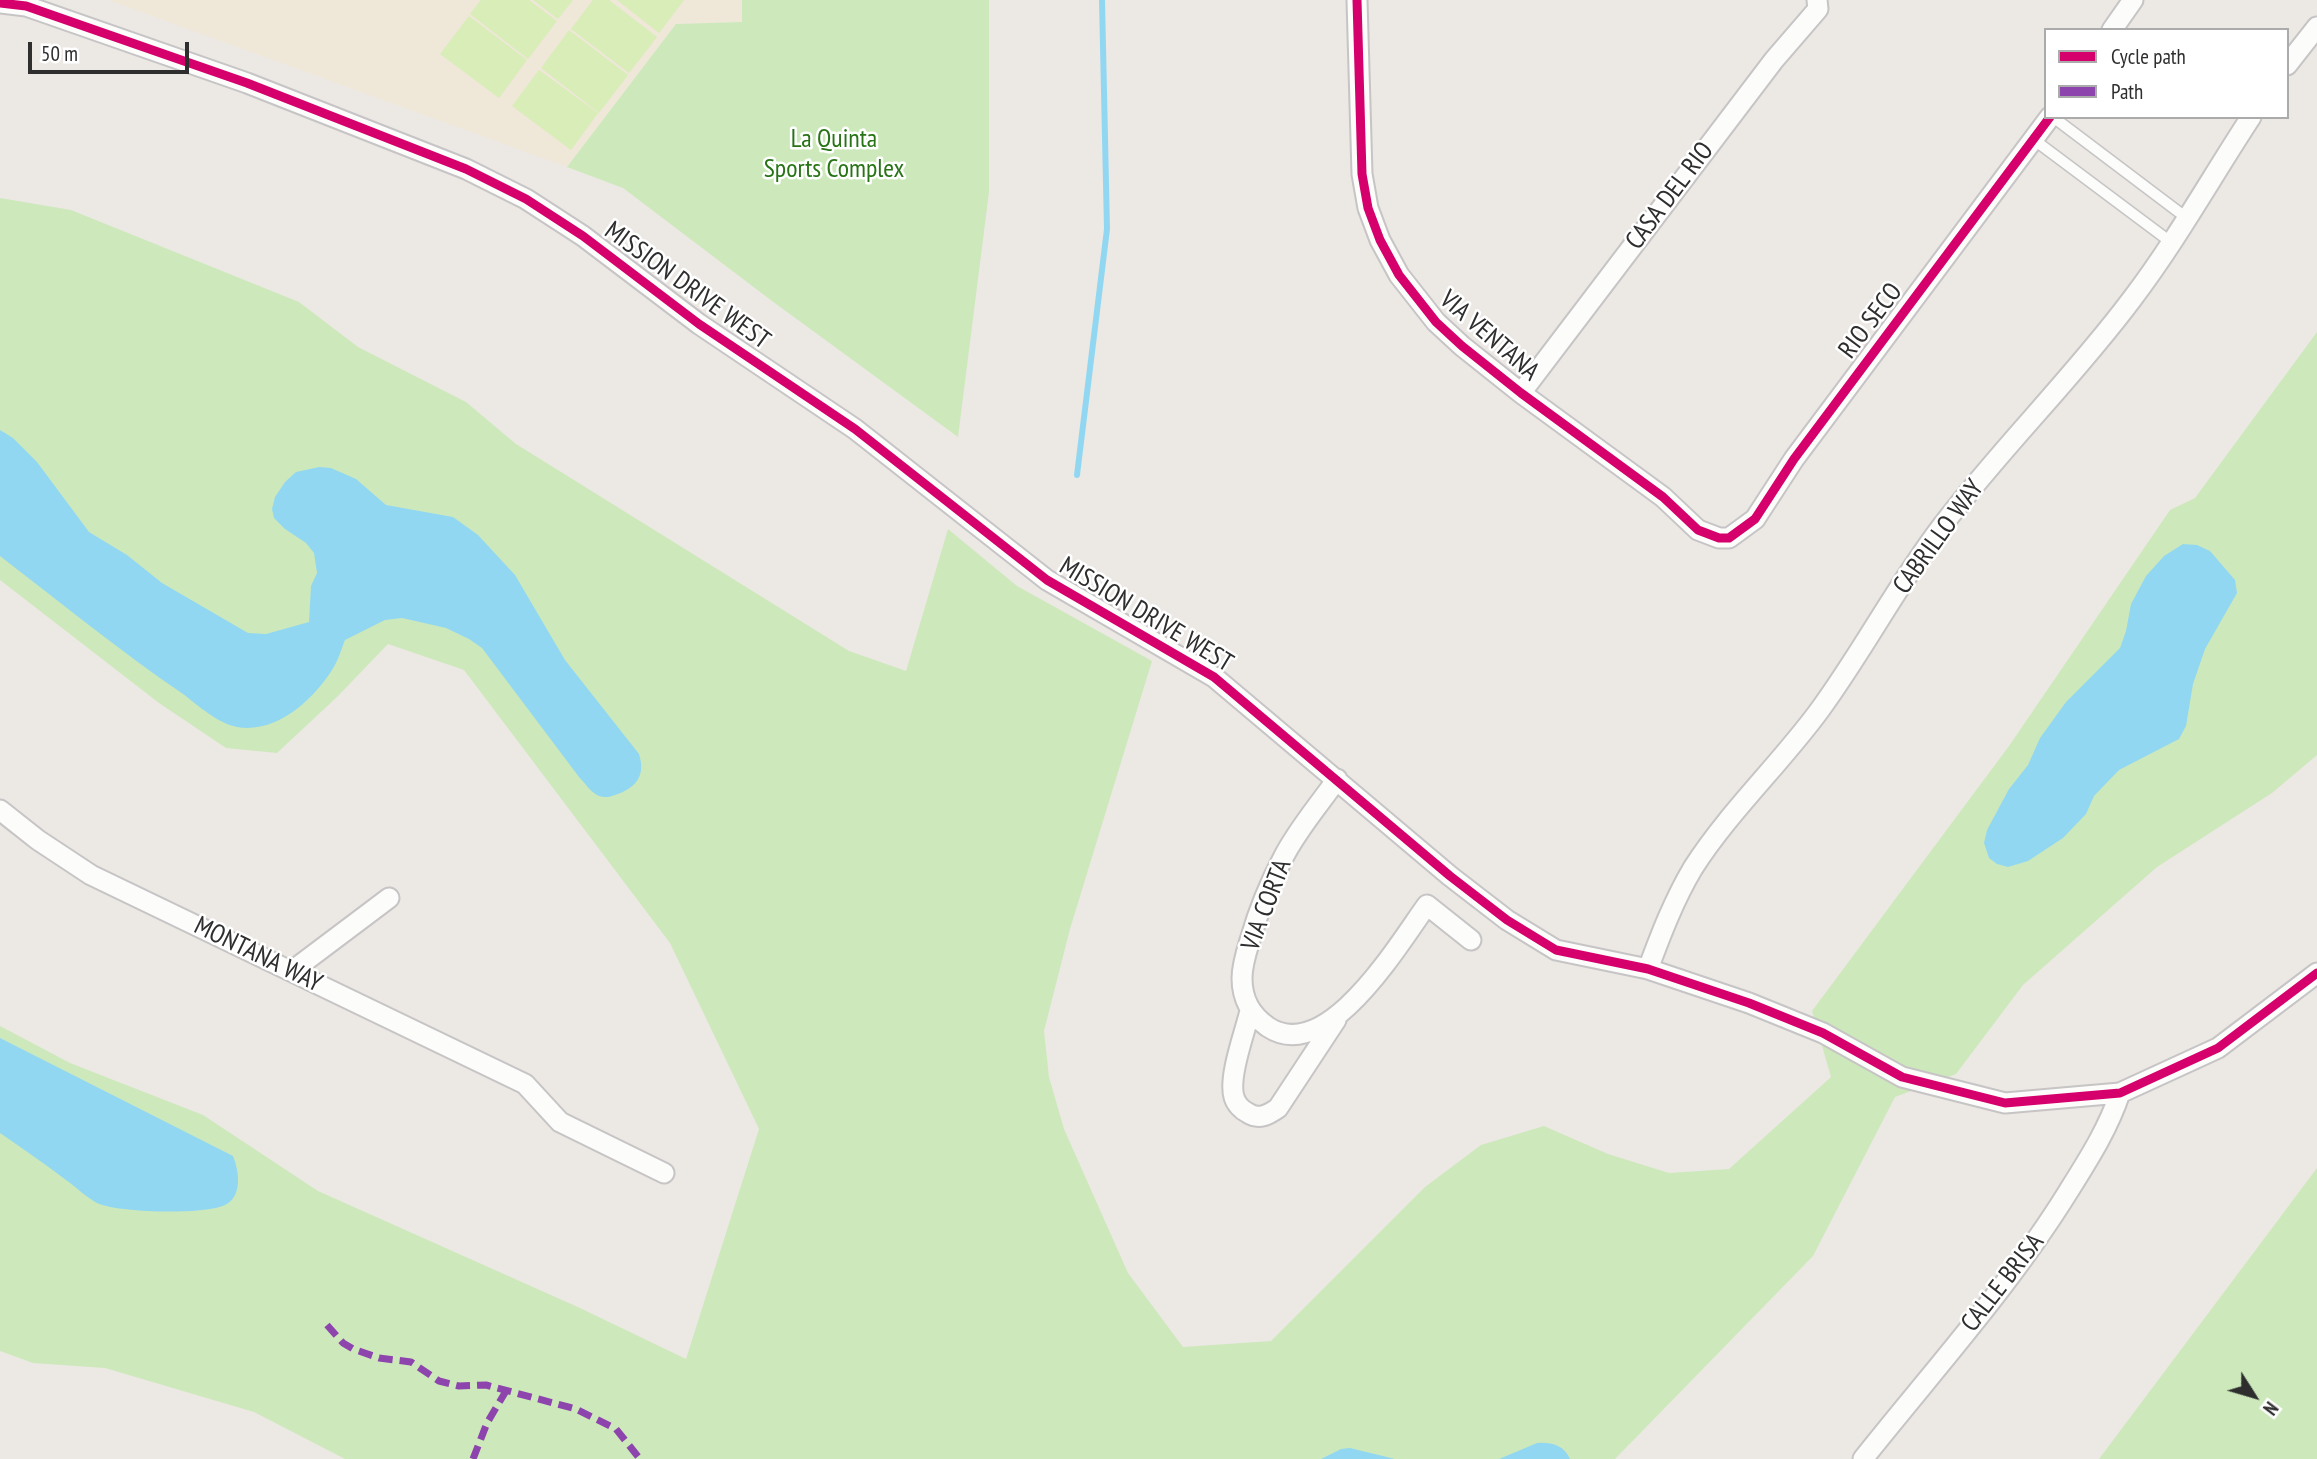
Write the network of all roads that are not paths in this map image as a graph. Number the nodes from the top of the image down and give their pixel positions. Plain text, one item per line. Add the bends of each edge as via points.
1 (1357, 0) edge
2 (1817, 0) edge
3 (2133, 0) edge
4 (0, 3) edge
5 (2317, 27) edge
6 (2113, 28) edge
7 (2289, 62) edge
8 (2050, 119) edge
9 (2055, 119) edge
10 (2250, 119) edge
11 (2033, 139) junction
12 (2189, 219) junction
13 (2172, 243) junction
14 (1521, 393) junction
15 (1719, 537) joint
16 (1337, 779) junction
17 (0, 810) edge
18 (389, 898) dead end
19 (1471, 940) dead end
20 (1648, 969) junction
21 (292, 971) junction
22 (2317, 973) edge
23 (1250, 1011) junction
24 (1342, 1011) junction
25 (2120, 1093) junction
26 (664, 1172) dead end
27 (1863, 1459) edge

1 - 14 street, VIA VENTANA via 1362,174 1380,240 1399,275 1436,322
2 - 14 street, CASA DEL RIO via 1818,9 1774,60
3 - 6 street
4 - 16 street, MISSION DRIVE WEST via 26,6 247,83 466,169 526,200 855,429 1047,580 1213,677
5 - 7 street
8 - 11 street, RIO SECO
9 - 12 lane
10 - 12 street, CABRILLO WAY
11 - 13 lane
11 - 15 street, RIO SECO via 1794,459 1755,519 1729,538
12 - 13 street, CABRILLO WAY
13 - 20 street, CABRILLO WAY via 2081,363 1941,527 1818,712 1708,847 1672,908
14 - 15 street, VIA VENTANA via 1663,497 1699,530
16 - 20 street, MISSION DRIVE WEST via 1507,920 1556,950
16 - 23 street, VIA CORTA via 1284,856 1259,909 1242,978
17 - 21 street, MONTANA WAY via 90,875
18 - 21 street
19 - 24 street via 1427,905 1363,991
20 - 25 street, MISSION DRIVE WEST via 1822,1033 1902,1077 2005,1103
21 - 26 street, MONTANA WAY via 526,1084 560,1122
22 - 25 street, MISSION DRIVE WEST via 2218,1048
23 - 24 street via 1271,1030 1298,1035 1316,1030
23 - 24 street via 1233,1096 1239,1107 1257,1117 1278,1108
25 - 27 street, CALLE BRISA via 2111,1119 2025,1258

